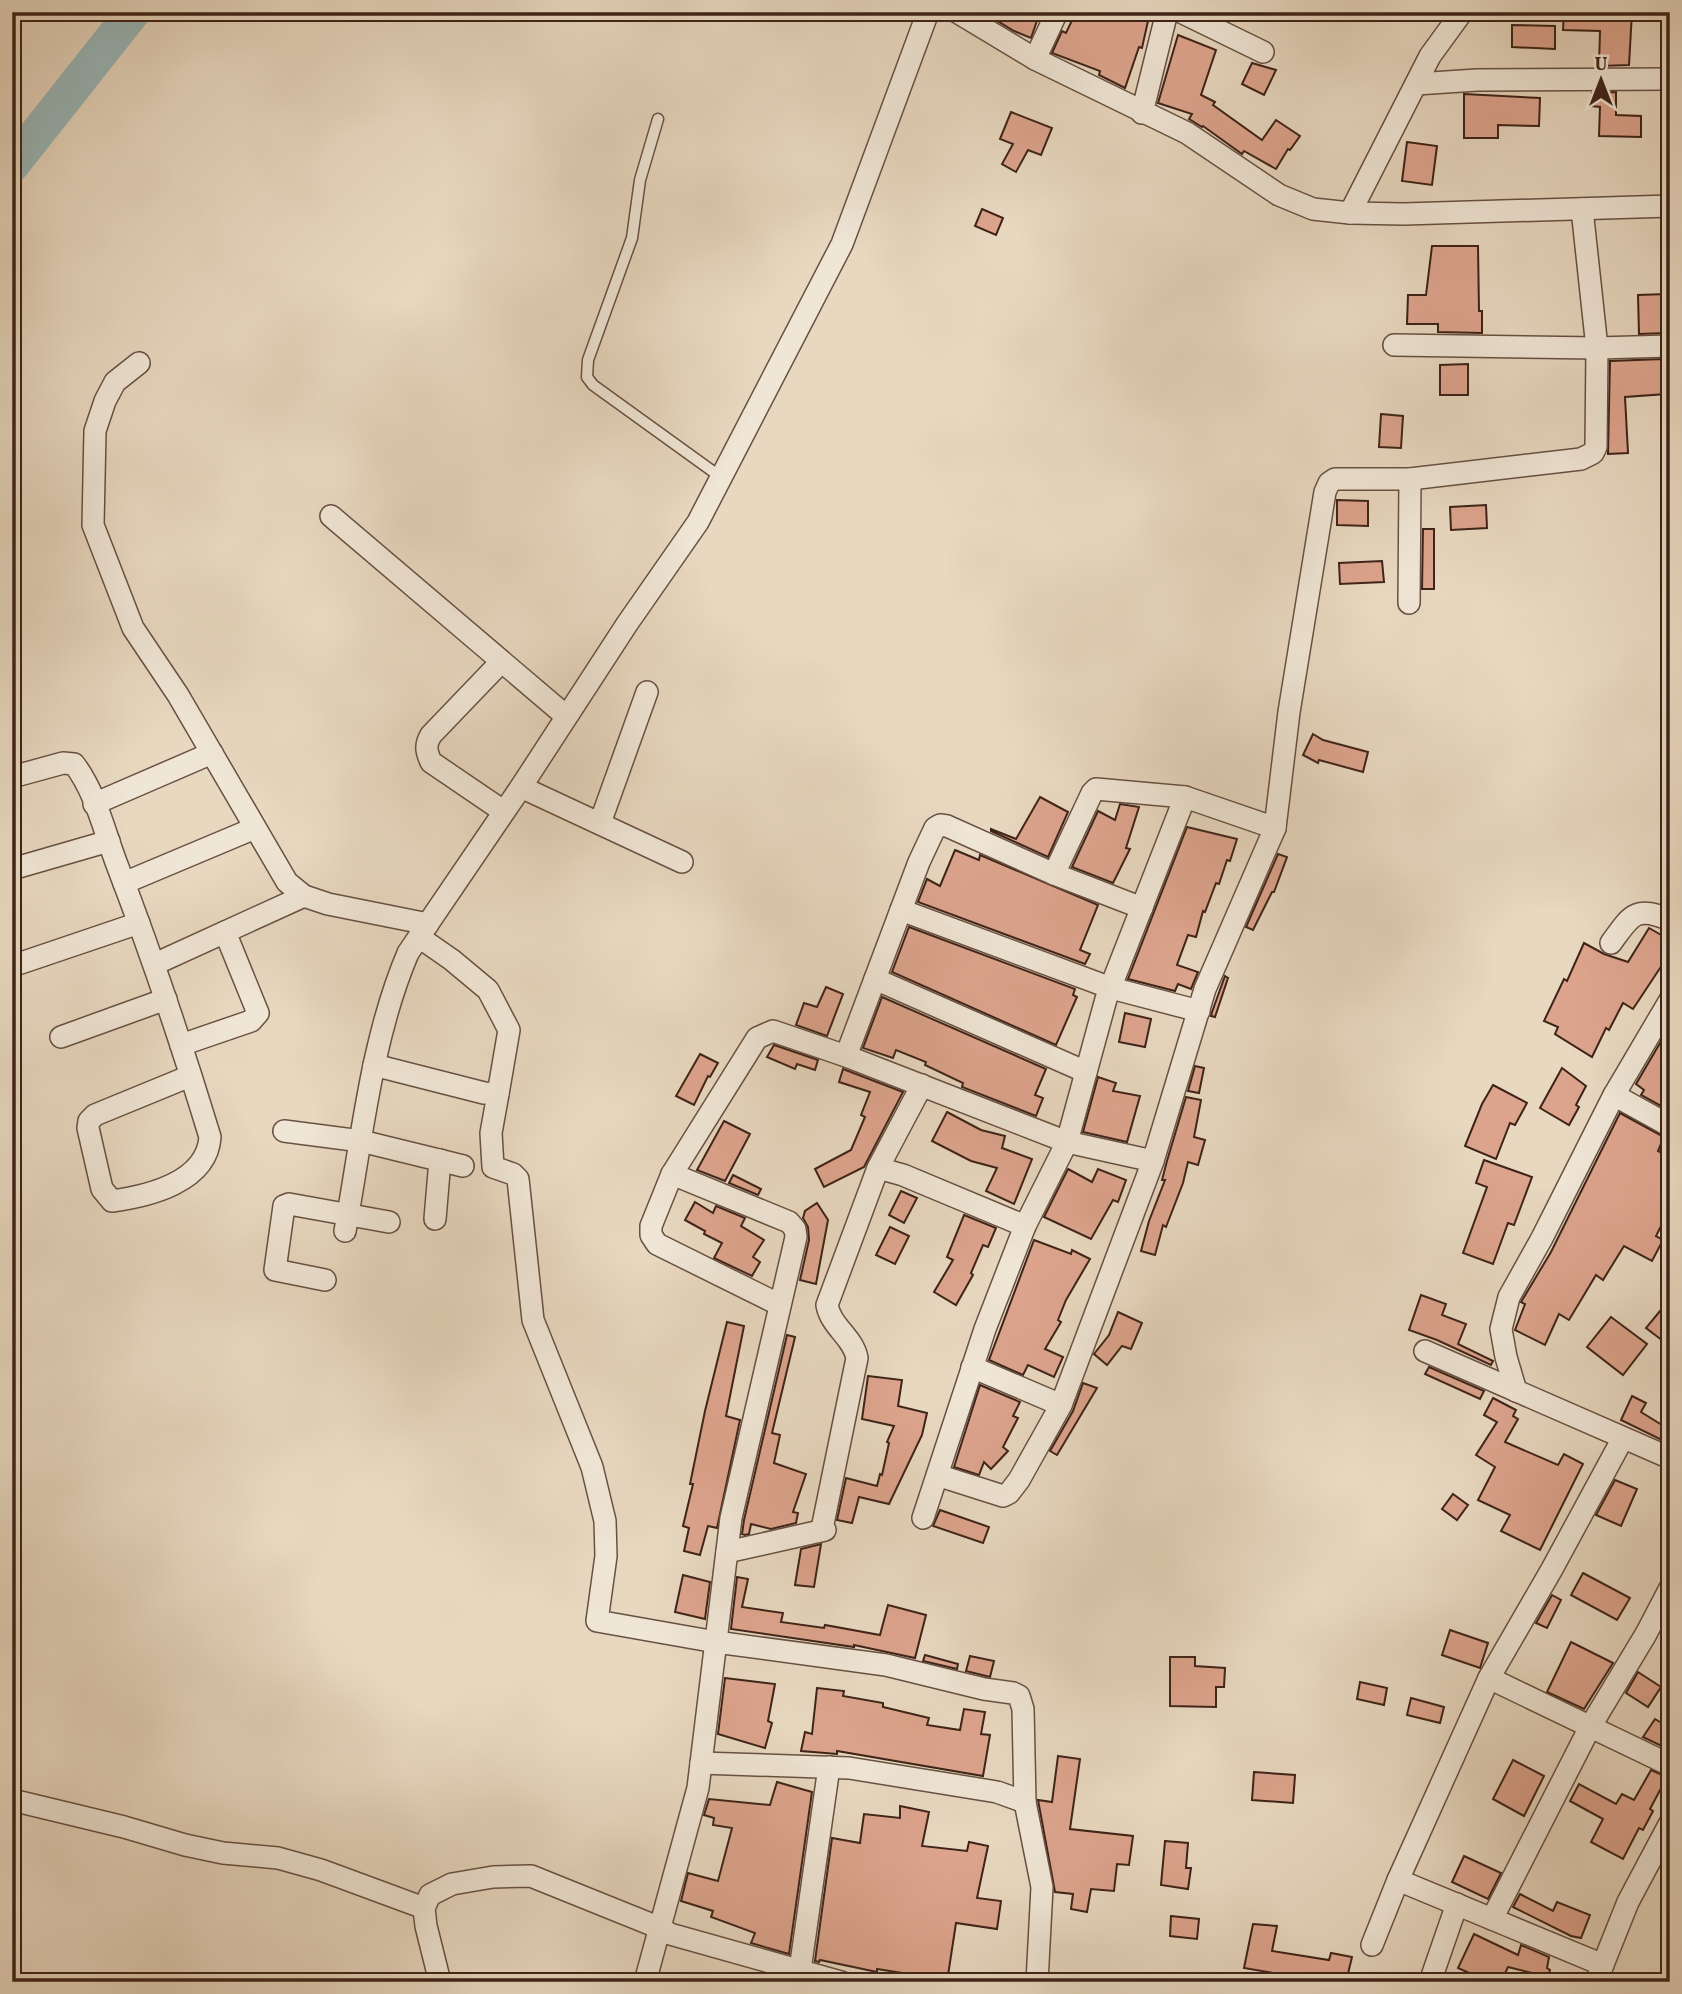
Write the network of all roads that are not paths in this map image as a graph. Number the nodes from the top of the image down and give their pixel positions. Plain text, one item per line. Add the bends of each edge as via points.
1 (928, 12) edge
2 (957, 12) edge
3 (1057, 12) edge
4 (1167, 12) edge
5 (1181, 12) edge
6 (1462, 12) edge
7 (1264, 52) dead end
8 (1035, 59) junction
9 (1670, 79) edge
10 (1416, 84) junction
11 (1142, 113) junction
12 (658, 119) dead end
13 (1670, 206) edge
14 (1582, 209) junction
15 (1350, 212) junction
16 (1394, 345) dead end
17 (1670, 346) edge
18 (1597, 348) junction
19 (139, 363) dead end
20 (722, 478) junction
21 (1409, 479) junction
22 (331, 516) dead end
23 (1409, 603) dead end
24 (501, 662) junction
25 (647, 692) dead end
26 (565, 716) junction
27 (212, 754) junction
28 (12, 777) edge
29 (521, 787) junction
30 (1185, 797) junction
31 (94, 804) junction
32 (503, 811) junction
33 (600, 823) junction
34 (255, 828) junction
35 (1275, 828) junction
36 (108, 841) junction
37 (682, 862) dead end
38 (12, 869) edge
39 (1054, 874) junction
40 (124, 883) junction
41 (303, 896) junction
42 (1142, 908) junction
43 (901, 910) junction
44 (1670, 920) edge
45 (139, 923) junction
46 (424, 930) junction
47 (225, 932) junction
48 (1611, 943) dead end
49 (155, 964) junction
50 (12, 966) edge
51 (875, 979) junction
52 (1111, 988) junction
53 (166, 999) junction
54 (1670, 1000) edge
55 (1199, 1010) junction
56 (61, 1037) dead end
57 (181, 1045) junction
58 (846, 1056) junction
59 (374, 1065) junction
60 (1086, 1072) junction
61 (190, 1076) junction
62 (922, 1086) junction
63 (498, 1094) junction
64 (1614, 1095) junction
65 (1670, 1126) edge
66 (284, 1131) dead end
67 (361, 1141) junction
68 (1067, 1142) junction
69 (440, 1160) junction
70 (1153, 1161) junction
71 (464, 1166) dead end
72 (878, 1168) junction
73 (672, 1174) junction
74 (435, 1219) dead end
75 (389, 1222) dead end
76 (347, 1223) junction
77 (1025, 1226) junction
78 (325, 1280) dead end
79 (780, 1305) junction
80 (1425, 1351) dead end
81 (972, 1367) junction
82 (1516, 1391) junction
83 (1061, 1405) junction
84 (1623, 1438) junction
85 (1670, 1458) edge
86 (937, 1475) junction
87 (923, 1518) dead end
88 (727, 1552) junction
89 (1670, 1588) edge
90 (716, 1642) junction
91 (1489, 1678) junction
92 (1590, 1727) junction
93 (701, 1763) junction
94 (1670, 1765) edge
95 (830, 1767) junction
96 (12, 1800) edge
97 (1025, 1802) junction
98 (1670, 1823) edge
99 (1398, 1880) junction
100 (1457, 1904) junction
101 (424, 1908) junction
102 (1492, 1919) junction
103 (660, 1928) junction
104 (1372, 1945) dead end
105 (1599, 1973) edge
106 (798, 1976) edge
107 (440, 1982) edge
108 (645, 1982) edge
109 (841, 1982) edge
110 (1037, 1982) edge
111 (1430, 1982) edge

1 - 20 street via 842,244
2 - 8 street
3 - 8 street
4 - 11 street
5 - 7 street
6 - 10 street
8 - 11 street
9 - 10 street
10 - 15 street
11 - 15 street via 1187,133 1279,195 1313,209
12 - 20 lane via 640,180 632,237 588,360 587,377
13 - 14 street
14 - 15 street
14 - 18 street
16 - 18 street
17 - 18 street
18 - 21 street via 1596,447 1588,457
19 - 27 street via 115,382 95,431 93,525 134,628
20 - 26 street via 698,522
21 - 23 street
21 - 35 street via 1335,479 1325,492
22 - 24 street
24 - 26 street
24 - 32 street via 431,735 426,752 431,762
25 - 33 street
26 - 29 street
27 - 31 street
27 - 34 street
28 - 31 street via 74,764
29 - 32 street
29 - 33 street
30 - 35 street
30 - 39 street via 1096,789
30 - 42 street
31 - 36 street
32 - 46 street
33 - 37 street
34 - 40 street
34 - 41 street via 287,882
35 - 55 street
36 - 38 street
36 - 40 street
39 - 42 street
39 - 43 street via 940,825 927,843
40 - 45 street
41 - 46 street
41 - 47 street
42 - 52 street
43 - 51 street
43 - 52 street
44 - 48 street via 1640,913 1630,917
45 - 49 street
45 - 50 street
46 - 59 street via 400,973
46 - 63 street via 488,990 509,1030
47 - 49 street
47 - 57 street via 258,1013 251,1021
49 - 53 street
51 - 58 street
51 - 60 street
52 - 55 street
52 - 60 street
53 - 56 street
53 - 57 street
54 - 64 street
55 - 70 street
57 - 61 street
58 - 62 street
58 - 73 street via 782,1032 757,1038
59 - 63 street
59 - 67 street
60 - 68 street
61 - 61 street via 210,1137 201,1164 174,1183 112,1201 102,1189 89,1121
62 - 68 street
62 - 72 street
63 - 90 street via 491,1133 493,1167 518,1179 533,1320 592,1467 605,1521 606,1556 597,1621
64 - 65 street
64 - 82 street via 1509,1297 1502,1329
66 - 67 street
67 - 69 street
67 - 76 street
68 - 70 street
68 - 77 street
69 - 71 street
69 - 74 street
70 - 83 street
72 - 77 street
72 - 88 street via 827,1306 835,1324 855,1347 857,1358 824,1527
73 - 79 street via 651,1226 657,1244
73 - 79 street via 793,1225 796,1237
75 - 76 street
76 - 78 street via 284,1206 275,1270
77 - 81 street
79 - 88 street
80 - 82 street
81 - 83 street
81 - 86 street
82 - 84 street
83 - 86 street via 1007,1495
84 - 85 street
84 - 91 street
86 - 87 street
88 - 90 street
89 - 92 street
90 - 93 street
90 - 97 street via 887,1665 1019,1696
91 - 92 street
91 - 99 street
92 - 94 street
92 - 102 street
93 - 95 street
93 - 103 street
95 - 97 street via 997,1792
95 - 106 street
96 - 101 street via 185,1846 278,1858
97 - 110 street via 1042,1887
98 - 105 street via 1628,1902
99 - 100 street
99 - 104 street
100 - 102 street
100 - 111 street
101 - 103 street via 430,1895 453,1884 531,1876
101 - 107 street
102 - 105 street
103 - 106 street
103 - 108 street
106 - 109 street

